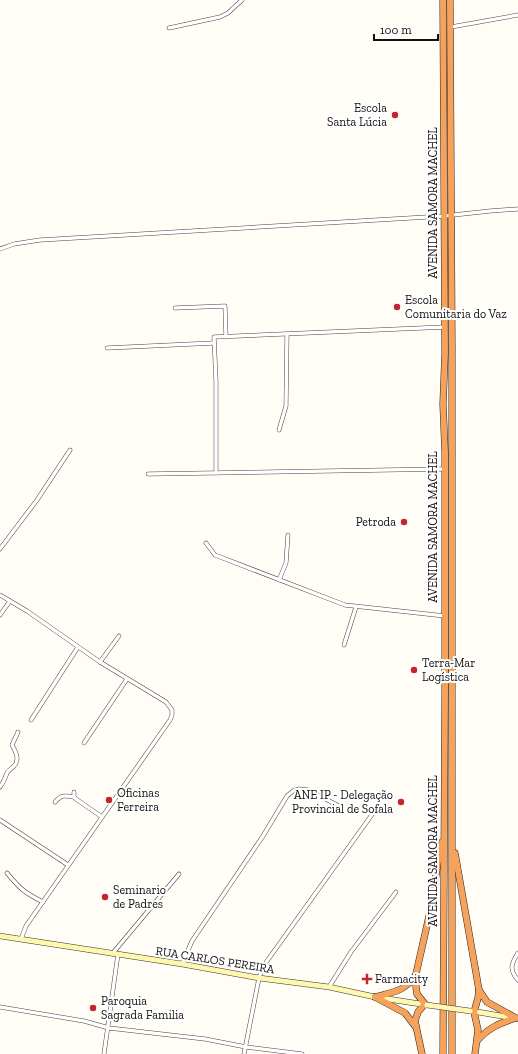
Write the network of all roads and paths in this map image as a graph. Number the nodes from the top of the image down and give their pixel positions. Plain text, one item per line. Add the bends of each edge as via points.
1 (242, 0) edge
2 (443, 0) edge
3 (450, 0) edge
4 (518, 15) edge
5 (451, 27) junction
6 (168, 28) dead end
7 (518, 209) edge
8 (444, 216) junction
9 (452, 216) junction
10 (0, 249) edge
11 (175, 308) dead end
12 (445, 327) junction
13 (287, 334) junction
14 (226, 337) junction
15 (214, 343) junction
16 (107, 348) dead end
17 (279, 430) dead end
18 (70, 450) dead end
19 (444, 469) junction
20 (216, 473) junction
21 (148, 474) dead end
22 (288, 534) dead end
23 (206, 543) dead end
24 (0, 549) edge
25 (279, 580) junction
26 (0, 595) edge
27 (10, 601) junction
28 (356, 607) junction
29 (0, 615) edge
30 (445, 616) junction
31 (119, 636) dead end
32 (344, 645) dead end
33 (78, 647) junction
34 (100, 662) junction
35 (127, 678) junction
36 (31, 720) dead end
37 (18, 732) dead end
38 (84, 743) dead end
39 (0, 787) edge
40 (74, 792) dead end
41 (74, 797) junction
42 (56, 802) dead end
43 (339, 806) dead end
44 (376, 808) dead end
45 (102, 817) junction
46 (0, 820) edge
47 (444, 836) junction
48 (453, 844) junction
49 (68, 865) junction
50 (7, 873) dead end
51 (178, 874) dead end
52 (396, 892) dead end
53 (43, 902) junction
54 (0, 936) edge
55 (21, 939) junction
56 (518, 953) edge
57 (112, 954) junction
58 (118, 954) junction
59 (182, 964) junction
60 (416, 974) junction
61 (259, 978) junction
62 (518, 980) edge
63 (329, 987) junction
64 (479, 990) junction
65 (375, 997) junction
66 (426, 1005) junction
67 (0, 1007) edge
68 (472, 1011) junction
69 (517, 1018) edge
70 (416, 1027) junction
71 (109, 1028) junction
72 (477, 1041) junction
73 (246, 1047) junction
74 (104, 1054) edge
75 (244, 1054) edge
76 (302, 1054) edge
77 (422, 1054) edge
78 (443, 1054) edge
79 (452, 1054) edge
80 (475, 1054) edge

1 - 6 street via 220,17
2 - 8 highway, AVENIDA SAMORA MACHEL
3 - 5 highway, AVENIDA SAMORA MACHEL
4 - 5 street
5 - 9 highway, AVENIDA SAMORA MACHEL
7 - 9 street
8 - 9 street
8 - 10 street via 40,240
8 - 12 highway, AVENIDA SAMORA MACHEL
9 - 48 highway, AVENIDA SAMORA MACHEL
11 - 14 street via 225,306
12 - 13 street
12 - 19 highway, AVENIDA SAMORA MACHEL
13 - 14 street
13 - 17 street via 286,406
14 - 15 street via 214,337
15 - 16 street
15 - 20 street
18 - 24 street
19 - 20 street
19 - 30 highway, AVENIDA SAMORA MACHEL
20 - 21 street
22 - 25 street via 286,563
23 - 25 street via 215,555
25 - 28 street
26 - 27 street
27 - 29 street
27 - 33 street
28 - 30 street
28 - 32 street
30 - 47 highway, AVENIDA SAMORA MACHEL
31 - 34 street
33 - 34 street
33 - 36 street
34 - 35 street
35 - 38 street
35 - 45 street via 166,702 172,710 172,715
37 - 39 street via 12,745 18,758 17,763 9,770
40 - 41 street
41 - 42 street via 64,795
41 - 45 street
43 - 59 street via 308,790 299,789 287,796 192,940
44 - 61 street via 264,965
45 - 49 street
46 - 49 street
47 - 60 highway
47 - 78 highway, AVENIDA SAMORA MACHEL
48 - 64 highway
48 - 79 highway, AVENIDA SAMORA MACHEL
49 - 53 street
50 - 53 street via 20,888
51 - 57 street
52 - 63 street via 351,952
53 - 55 street via 26,926
54 - 55 main road, RUA CARLOS PEREIRA
55 - 57 main road, RUA CARLOS PEREIRA
56 - 62 street via 511,969
57 - 58 main road, RUA CARLOS PEREIRA
58 - 59 main road, RUA CARLOS PEREIRA
58 - 71 street
59 - 61 main road, RUA CARLOS PEREIRA
60 - 65 highway via 410,984 402,989
60 - 66 highway via 417,994
61 - 63 main road, RUA CARLOS PEREIRA
61 - 73 street
63 - 65 main road, RUA CARLOS PEREIRA
64 - 68 highway
64 - 69 highway via 487,1002
65 - 66 main road, RUA CARLOS PEREIRA
65 - 70 highway via 404,1013
66 - 68 main road, RUA CARLOS PEREIRA, bridge
66 - 70 highway via 416,1016
67 - 71 street via 84,1021
68 - 69 main road, RUA CARLOS PEREIRA
68 - 72 highway via 478,1030
69 - 72 highway via 488,1029
70 - 77 highway
71 - 73 street via 205,1039
71 - 74 street
72 - 80 highway
73 - 75 street
73 - 76 street

